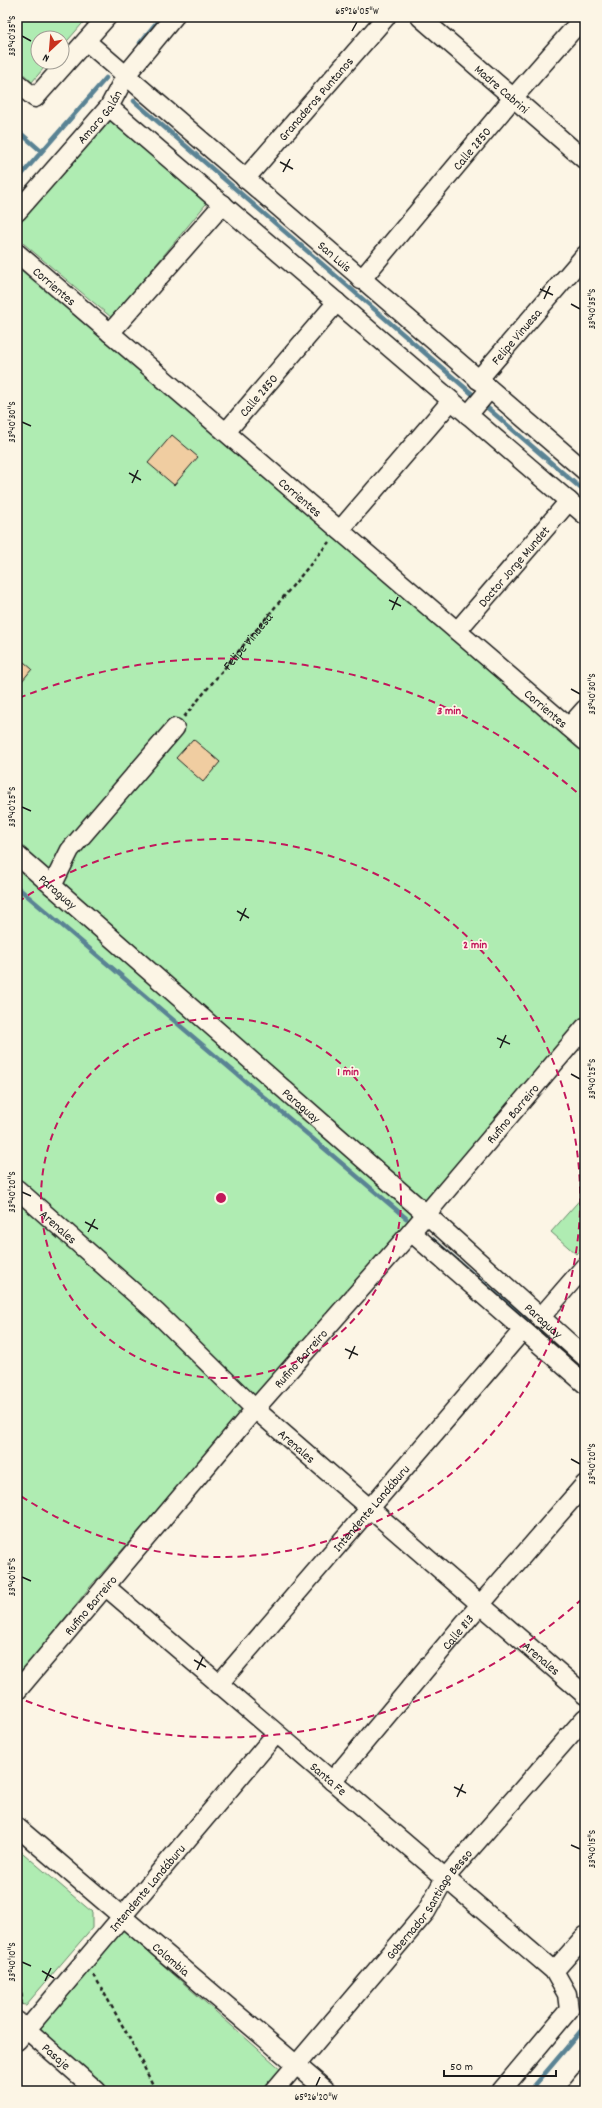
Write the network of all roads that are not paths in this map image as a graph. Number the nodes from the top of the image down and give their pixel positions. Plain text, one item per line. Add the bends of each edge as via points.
1 (107, 17) edge
2 (174, 17) edge
3 (386, 17) edge
4 (420, 17) edge
5 (584, 17) edge
6 (86, 41) junction
7 (126, 75) junction
8 (17, 83) edge
9 (513, 98) junction
10 (109, 107) junction
11 (585, 160) edge
12 (245, 179) junction
13 (223, 204) junction
14 (17, 212) edge
15 (17, 253) edge
16 (585, 255) edge
17 (361, 280) junction
18 (337, 302) junction
19 (110, 333) junction
20 (484, 385) junction
21 (451, 401) junction
22 (468, 415) junction
23 (226, 432) junction
24 (585, 471) edge
25 (569, 501) junction
26 (585, 515) edge
27 (340, 530) junction
28 (457, 631) junction
29 (585, 709) edge
30 (569, 727) junction
31 (175, 728) road end
32 (585, 740) edge
33 (17, 855) edge
34 (52, 886) junction
35 (585, 1027) edge
36 (17, 1189) edge
37 (426, 1214) junction
38 (411, 1232) junction
39 (585, 1266) edge
40 (540, 1318) junction
41 (523, 1330) junction
42 (585, 1357) edge
43 (585, 1384) edge
44 (255, 1409) junction
45 (585, 1484) edge
46 (370, 1508) junction
47 (105, 1586) junction
48 (480, 1604) junction
49 (218, 1685) junction
50 (17, 1691) edge
51 (585, 1695) edge
52 (585, 1718) edge
53 (276, 1734) junction
54 (332, 1782) junction
55 (17, 1827) edge
56 (445, 1878) junction
57 (121, 1916) junction
58 (585, 1936) edge
59 (554, 1971) junction
60 (20, 2024) edge
61 (296, 2065) junction
62 (585, 2080) edge
63 (97, 2091) edge
64 (274, 2091) edge
65 (326, 2091) edge
66 (501, 2091) edge
67 (576, 2091) edge

1 - 6 street
2 - 7 street, Amaro Galán
3 - 12 street, Granaderos Puntanos
4 - 9 street, Madre Cabrini
5 - 9 street, Calle 2850
6 - 7 street, San Luis
6 - 8 street via 35,98
7 - 10 street, Amaro Galán
7 - 12 street, San Luis
9 - 11 street, Madre Cabrini
9 - 17 street, Calle 2850
10 - 13 street
10 - 14 street, Amaro Galán
12 - 17 street, San Luis
13 - 18 street
13 - 19 street
15 - 19 street, Corrientes
16 - 20 street, Felipe Vinuesa
17 - 20 street, San Luis
18 - 21 street
18 - 23 street, Calle 2850
19 - 23 street, Corrientes
20 - 22 street, Felipe Vinuesa
20 - 24 street, San Luis
21 - 22 street
21 - 27 street
22 - 25 street
23 - 27 street, Corrientes
25 - 26 street
25 - 28 street, Doctor Jorge Mundet
27 - 28 street, Corrientes
28 - 30 street, Corrientes
29 - 30 street
30 - 32 street, Corrientes
31 - 34 street via 70,850
33 - 34 street, Paraguay
34 - 37 street, Paraguay
35 - 37 street, Rufino Barreiro
36 - 44 street, Arenales via 156,1312
37 - 38 street, Rufino Barreiro
37 - 40 street, Paraguay
38 - 41 street, Paraguay
38 - 44 street, Rufino Barreiro
39 - 40 street
40 - 42 street, Paraguay
41 - 43 street, Paraguay
41 - 46 street, Intendente Landáburu
44 - 46 street, Arenales
44 - 47 street, Rufino Barreiro
45 - 48 street, Calle 813
46 - 48 street, Arenales
46 - 49 street, Intendente Landáburu
47 - 49 street, Santa Fe
47 - 50 street, Rufino Barreiro
48 - 51 street, Arenales
48 - 54 street, Calle 813
49 - 53 street, Santa Fe
52 - 56 street, Gobernador Santiago Besso
53 - 54 street, Santa Fe
53 - 57 street, Intendente Landáburu
54 - 56 street, Santa Fe
55 - 57 street, Colombia
56 - 59 street, Santa Fe
56 - 61 street, Gobernador Santiago Besso via 426,1912
57 - 60 street, Intendente Landáburu via 88,1956
57 - 61 street, Colombia
58 - 59 street
59 - 66 street via 567,1994 569,2010
60 - 63 street, Pasaje
61 - 64 street, Gobernador Santiago Besso
61 - 65 street, Colombia
62 - 67 street

